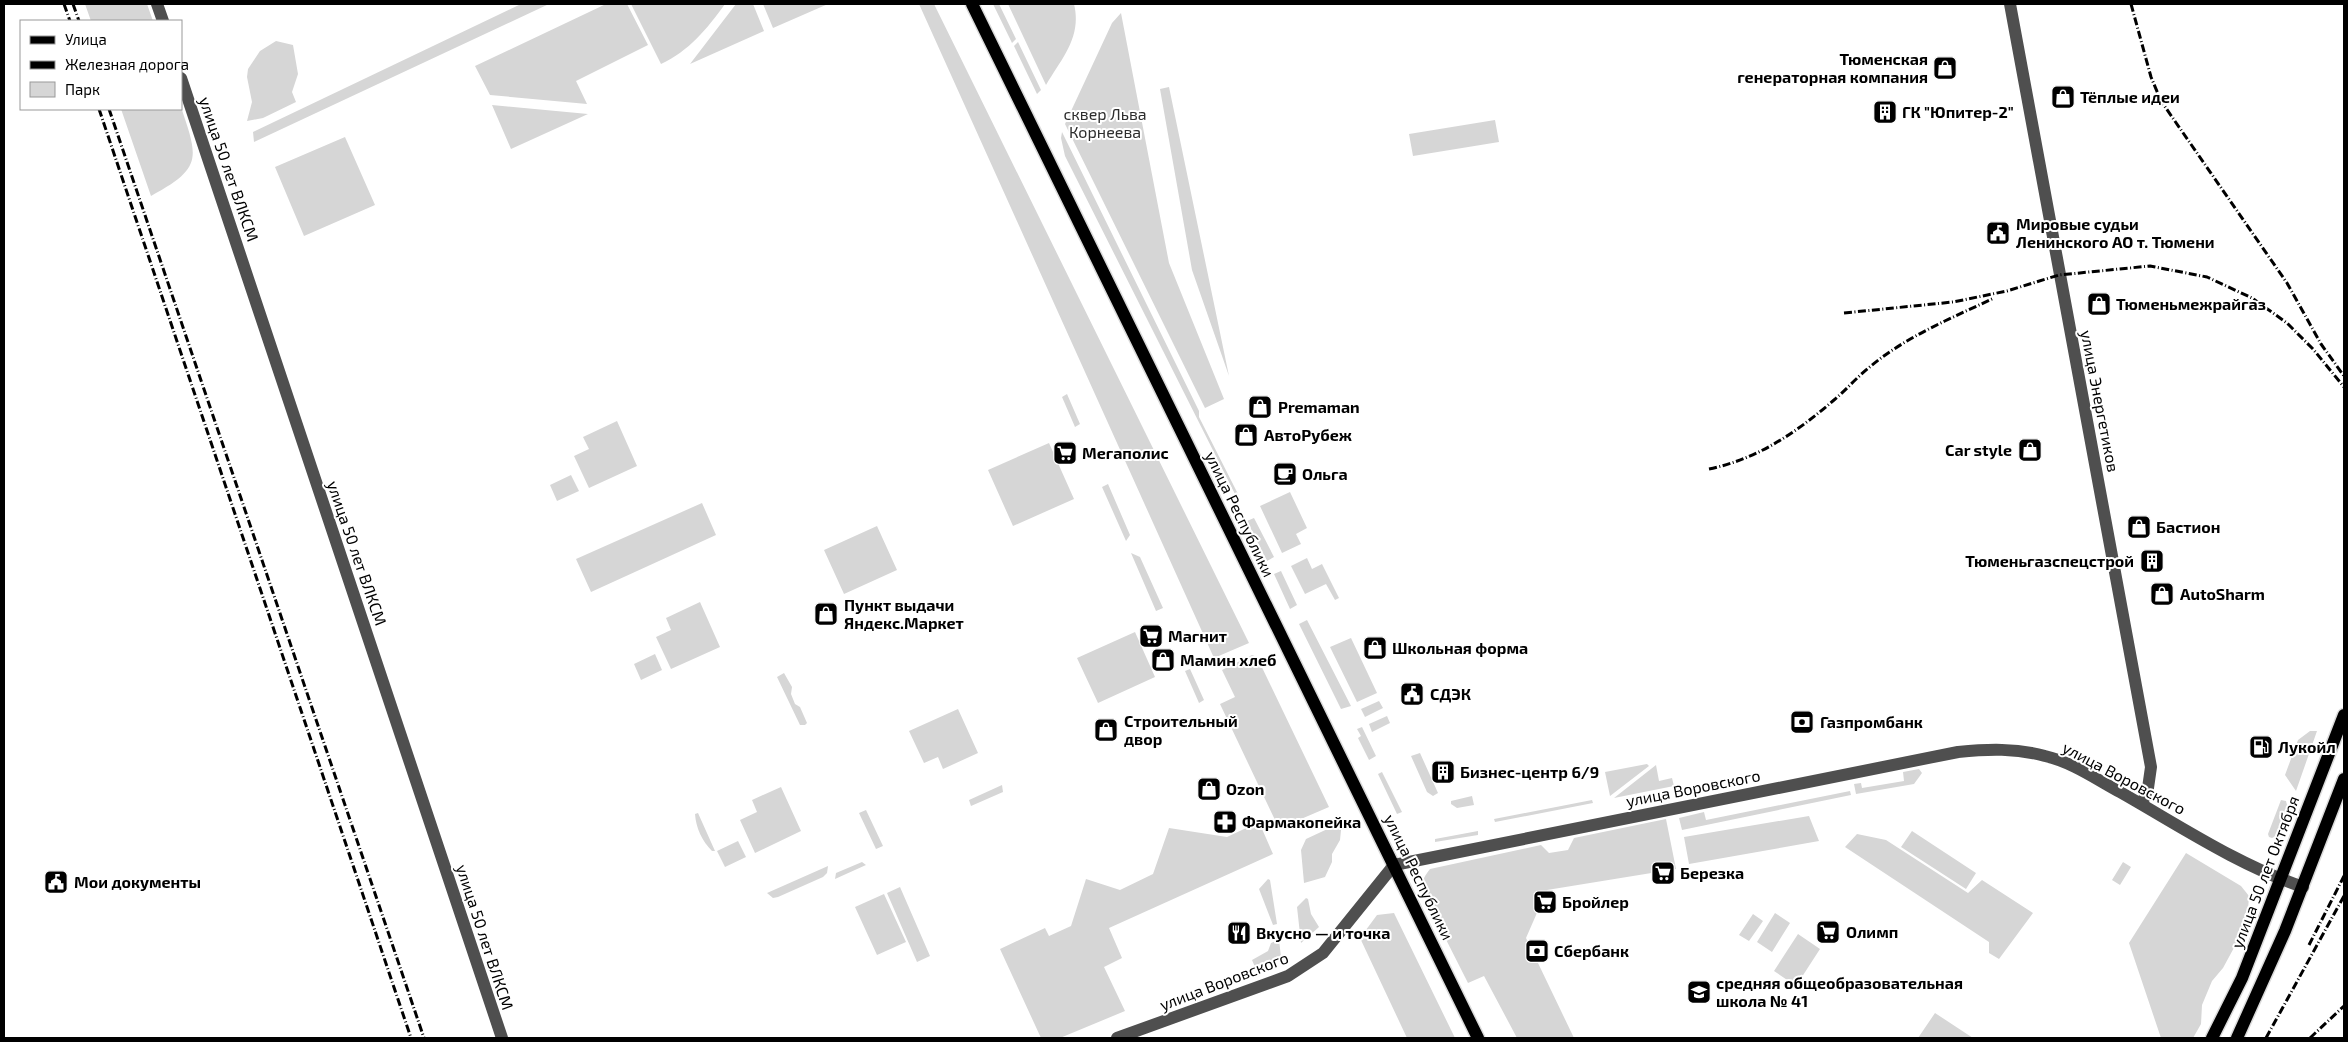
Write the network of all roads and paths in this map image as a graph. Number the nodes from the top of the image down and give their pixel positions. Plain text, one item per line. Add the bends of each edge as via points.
1 (157, 4) edge
2 (972, 4) edge
3 (2010, 4) edge
4 (163, 20) edge
5 (182, 81) edge
6 (2344, 715) edge
7 (2344, 779) edge
8 (2142, 804) junction
9 (1394, 865) junction
10 (2281, 880) junction
11 (2303, 887) junction
12 (502, 1038) edge
13 (1117, 1038) edge
14 (1478, 1038) edge
15 (2212, 1038) edge
16 (2237, 1038) edge

1 - 4 street
2 - 9 main road, улица Республики
3 - 8 street, улица Энергетиков via 2151,767
5 - 12 street, улица 50 лет ВЛКСМ
6 - 10 main road, улица 50 лет Октября
7 - 11 main road
8 - 9 street, улица Воровского via 2079,769 2046,756 1990,749 1927,757
8 - 10 street, улица Воровского via 2250,866
9 - 13 street, улица Воровского via 1323,952 1305,966 1288,976
9 - 14 main road, улица Республики
10 - 11 street, улица Воровского
10 - 15 main road, улица 50 лет Октября via 2242,978
11 - 16 main road via 2266,978

